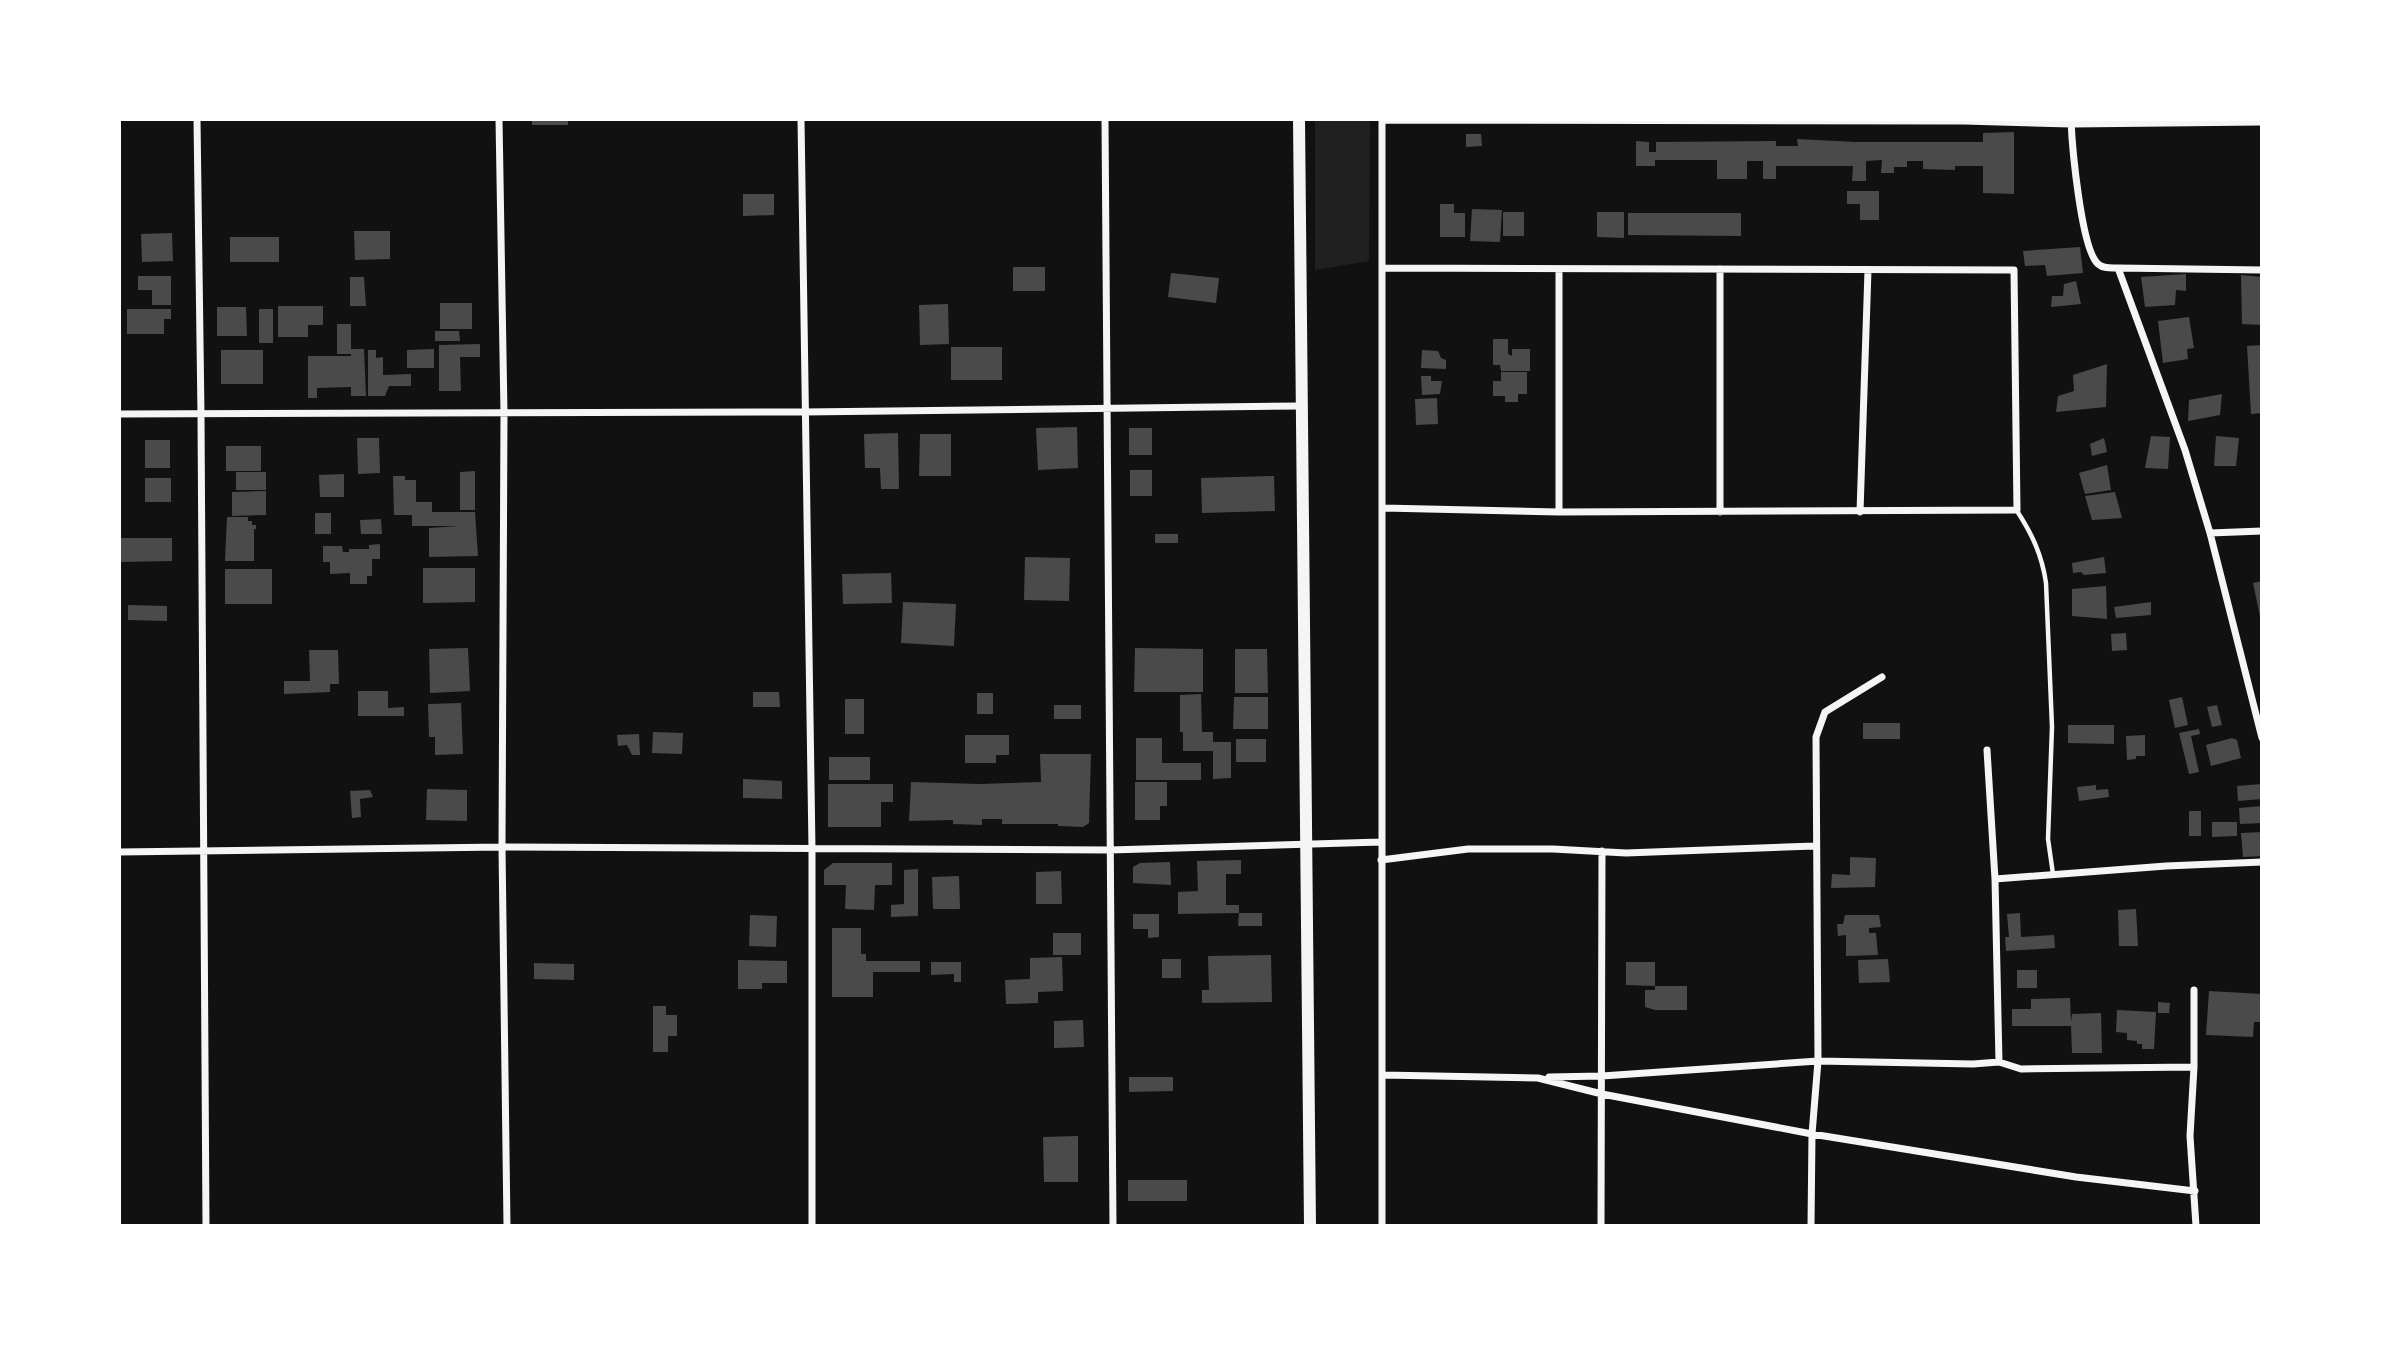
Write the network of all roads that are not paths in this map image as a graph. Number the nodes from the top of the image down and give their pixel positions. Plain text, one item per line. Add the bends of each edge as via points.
1 (197, 119) edge
2 (499, 119) edge
3 (801, 119) edge
4 (1105, 119) edge
5 (1300, 119) edge
6 (1381, 119) edge
7 (2071, 121) edge
8 (2262, 122) edge
9 (1381, 268) junction
10 (2118, 268) junction
11 (1559, 269) junction
12 (1720, 269) junction
13 (1868, 270) junction
14 (2262, 270) edge
15 (1301, 406) junction
16 (1108, 407) junction
17 (804, 412) junction
18 (504, 413) junction
19 (119, 414) edge
20 (201, 415) junction
21 (1383, 508) junction
22 (2017, 510) junction
23 (1559, 512) junction
24 (1720, 512) junction
25 (1860, 512) junction
26 (2262, 531) edge
27 (2210, 533) junction
28 (1882, 677) dead end
29 (2261, 733) edge
30 (1987, 750) dead end
31 (1381, 842) junction
32 (1306, 844) junction
33 (1815, 846) junction
34 (502, 847) junction
35 (812, 849) junction
36 (1110, 850) junction
37 (119, 852) edge
38 (204, 852) junction
39 (1602, 852) junction
40 (1381, 860) junction
41 (2262, 862) edge
42 (2053, 874) junction
43 (1994, 879) junction
44 (2194, 990) dead end
45 (1818, 1061) junction
46 (1998, 1062) junction
47 (2194, 1067) junction
48 (1382, 1075) junction
49 (1602, 1076) junction
50 (1538, 1078) junction
51 (1602, 1094) junction
52 (1812, 1133) junction
53 (2195, 1191) junction
54 (206, 1226) edge
55 (507, 1226) edge
56 (812, 1226) edge
57 (1113, 1226) edge
58 (1310, 1226) edge
59 (1382, 1226) edge
60 (1601, 1226) edge
61 (1811, 1226) edge
62 (2196, 1226) edge

1 - 20 street
2 - 18 street
3 - 17 street
4 - 16 street
5 - 15 main road
6 - 7 street
6 - 9 street
7 - 8 street
7 - 10 street via 2091,255 2105,268
9 - 11 street
9 - 21 street
10 - 14 street
10 - 27 street via 2185,450
11 - 12 street
11 - 23 street
12 - 13 street
12 - 24 street
13 - 22 street via 2014,270
13 - 25 street
15 - 16 street
15 - 32 main road
16 - 17 street
16 - 36 street
17 - 18 street
17 - 35 street
18 - 20 street
18 - 34 street
19 - 20 street
20 - 38 street
21 - 23 street
21 - 31 street
22 - 25 street
22 - 42 lane via 2035,540 2046,583 2052,727 2048,839
23 - 24 street
24 - 25 street
26 - 27 street
27 - 29 street
28 - 33 street via 1825,712 1819,725
30 - 43 street
31 - 32 street
31 - 40 street
32 - 36 street
32 - 58 main road
33 - 39 street
33 - 45 street
34 - 35 street
34 - 38 street
34 - 55 street
35 - 36 street
35 - 56 street
36 - 57 street
37 - 38 street
38 - 54 street
39 - 40 street via 1468,849
39 - 49 street
40 - 48 street
41 - 42 street
42 - 43 street
43 - 46 street
44 - 47 street
45 - 46 street
45 - 49 street
45 - 52 street
46 - 47 street via 2021,1069
47 - 53 street via 2190,1136
48 - 50 street
48 - 59 street
49 - 50 street
49 - 51 street
50 - 51 street
51 - 52 street
51 - 60 street
52 - 53 street via 2076,1177
52 - 61 street
53 - 62 street

